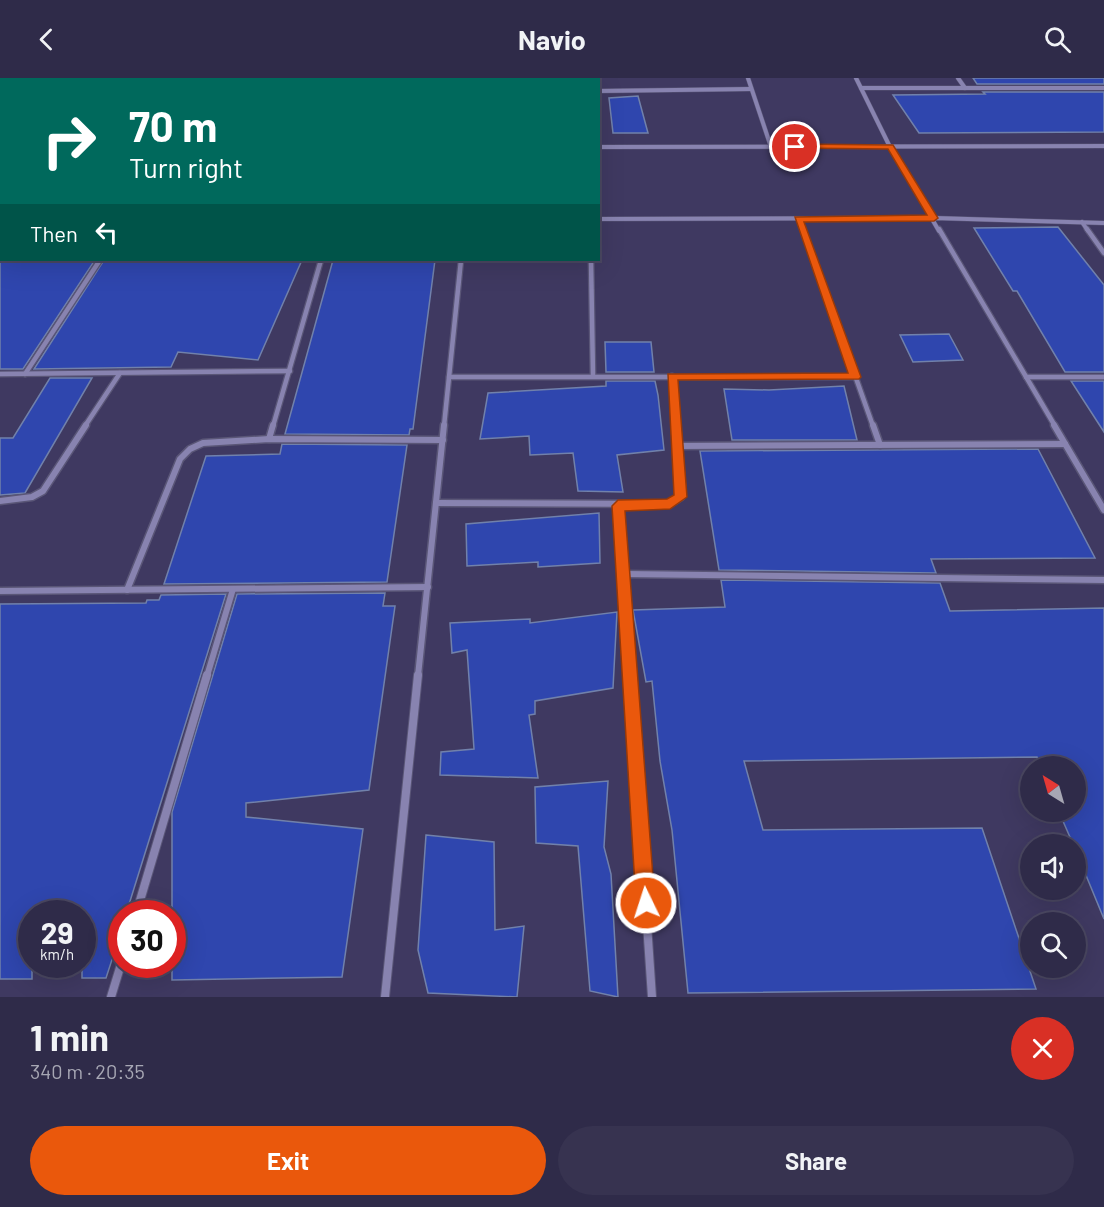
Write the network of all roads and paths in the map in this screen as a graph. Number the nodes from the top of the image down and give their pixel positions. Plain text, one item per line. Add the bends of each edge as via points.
1 (748, 78) edge
2 (856, 78) edge
3 (958, 78) edge
4 (861, 88) junction
5 (965, 88) junction
6 (1104, 88) edge
7 (751, 89) junction
8 (600, 91) edge
9 (1104, 146) edge
10 (600, 147) edge
11 (771, 147) junction
12 (890, 147) junction
13 (934, 218) junction
14 (600, 219) edge
15 (799, 219) junction
16 (1082, 222) junction
17 (1104, 223) edge
18 (1104, 252) edge
19 (99, 261) edge
20 (321, 261) edge
21 (462, 261) edge
22 (591, 261) edge
23 (290, 370) junction
24 (120, 373) junction
25 (0, 374) edge
26 (25, 374) junction
27 (593, 376) junction
28 (672, 376) junction
29 (449, 377) junction
30 (855, 377) junction
31 (1026, 377) junction
32 (1104, 378) edge
33 (269, 440) junction
34 (443, 440) junction
35 (1065, 444) junction
36 (880, 445) junction
37 (678, 446) junction
38 (1100, 497) edge
39 (0, 501) edge
40 (436, 503) junction
41 (618, 506) junction
42 (1104, 510) edge
43 (625, 574) junction
44 (1104, 580) edge
45 (428, 587) junction
46 (233, 589) junction
47 (127, 590) junction
48 (0, 591) edge
49 (140, 900) edge
50 (117, 978) edge
51 (111, 997) edge
52 (386, 997) edge
53 (652, 997) edge

1 - 7 street
2 - 4 street
3 - 5 street
4 - 5 street
4 - 12 street
5 - 6 street
7 - 8 street
7 - 11 street
9 - 12 street
10 - 11 street
11 - 12 street
12 - 13 street
13 - 15 street
13 - 16 street
13 - 31 street
14 - 15 street
15 - 30 street
16 - 17 street
16 - 18 street
19 - 26 street
20 - 23 street
21 - 29 street
22 - 27 street
23 - 24 street
23 - 33 street
24 - 26 street
24 - 39 street via 43,491 32,497
25 - 26 street
27 - 28 street
27 - 29 street
28 - 30 street
28 - 37 street
29 - 34 street
30 - 36 street
31 - 32 street
31 - 35 street
33 - 34 street
33 - 47 street via 203,443 180,459
34 - 40 street
35 - 36 street
35 - 38 street
36 - 37 street
37 - 41 street via 681,497 670,504
38 - 42 street
40 - 41 street
40 - 45 street
41 - 43 street
43 - 44 street
43 - 53 street
45 - 46 street
45 - 52 street
46 - 47 street
46 - 49 street
47 - 48 street
50 - 51 street

